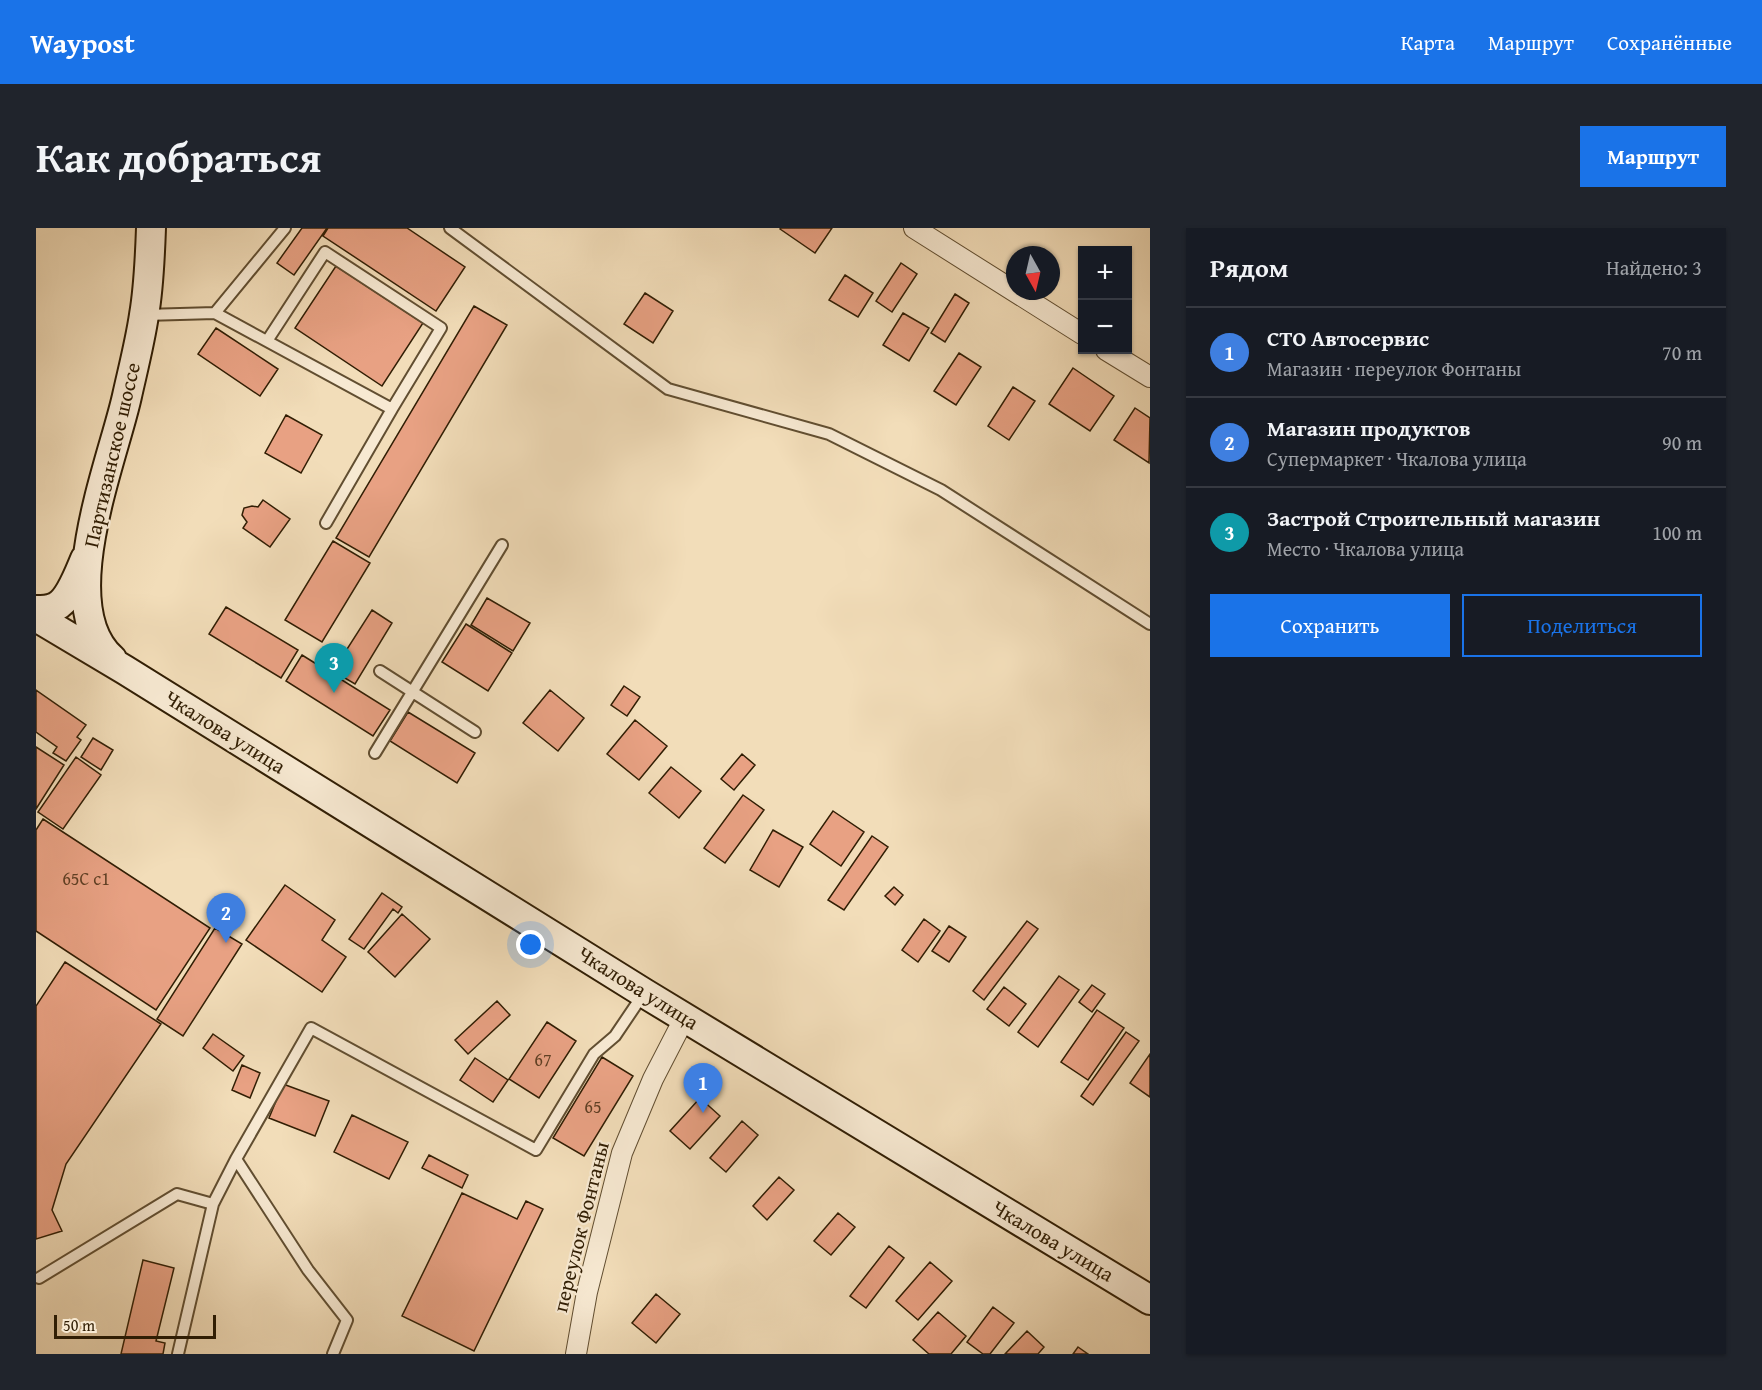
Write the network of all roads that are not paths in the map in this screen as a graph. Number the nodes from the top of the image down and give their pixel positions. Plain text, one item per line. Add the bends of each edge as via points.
1 (151, 228) edge
2 (285, 228) edge
3 (450, 228) edge
4 (914, 228) edge
5 (215, 313) junction
6 (144, 315) junction
7 (1078, 331) edge
8 (267, 341) junction
9 (1113, 354) edge
10 (1150, 377) edge
11 (392, 409) junction
12 (326, 523) dead end
13 (502, 545) dead end
14 (89, 552) junction
15 (36, 610) edge
16 (36, 617) edge
17 (1150, 624) edge
18 (125, 670) junction
19 (380, 671) dead end
20 (475, 732) dead end
21 (375, 753) dead end
22 (644, 993) junction
23 (685, 1017) junction
24 (236, 1159) junction
25 (213, 1204) junction
26 (39, 1278) dead end
27 (1150, 1300) edge
28 (178, 1354) edge
29 (333, 1354) edge
30 (576, 1354) edge

1 - 6 main road, Партизанское шоссе
2 - 5 lane
3 - 17 lane via 668,389 829,434 941,490
4 - 7 street
5 - 6 lane
5 - 8 lane
6 - 14 main road, Партизанское шоссе via 127,398 95,512
8 - 11 lane
8 - 11 lane via 325,252 441,328
9 - 10 street
11 - 12 lane
13 - 21 lane
14 - 15 main road via 60,604
14 - 18 main road, Партизанское шоссе via 91,626 107,654
16 - 18 main road, Чкалова улица
18 - 22 main road, Чкалова улица
19 - 20 lane
22 - 23 main road, Чкалова улица
22 - 24 lane via 615,1036 594,1054 536,1150 311,1028
23 - 27 main road, Чкалова улица
23 - 30 street, переулок Фонтаны via 622,1153 587,1292
24 - 25 lane
24 - 29 lane via 308,1270 347,1320
25 - 26 lane via 177,1194
25 - 28 lane

